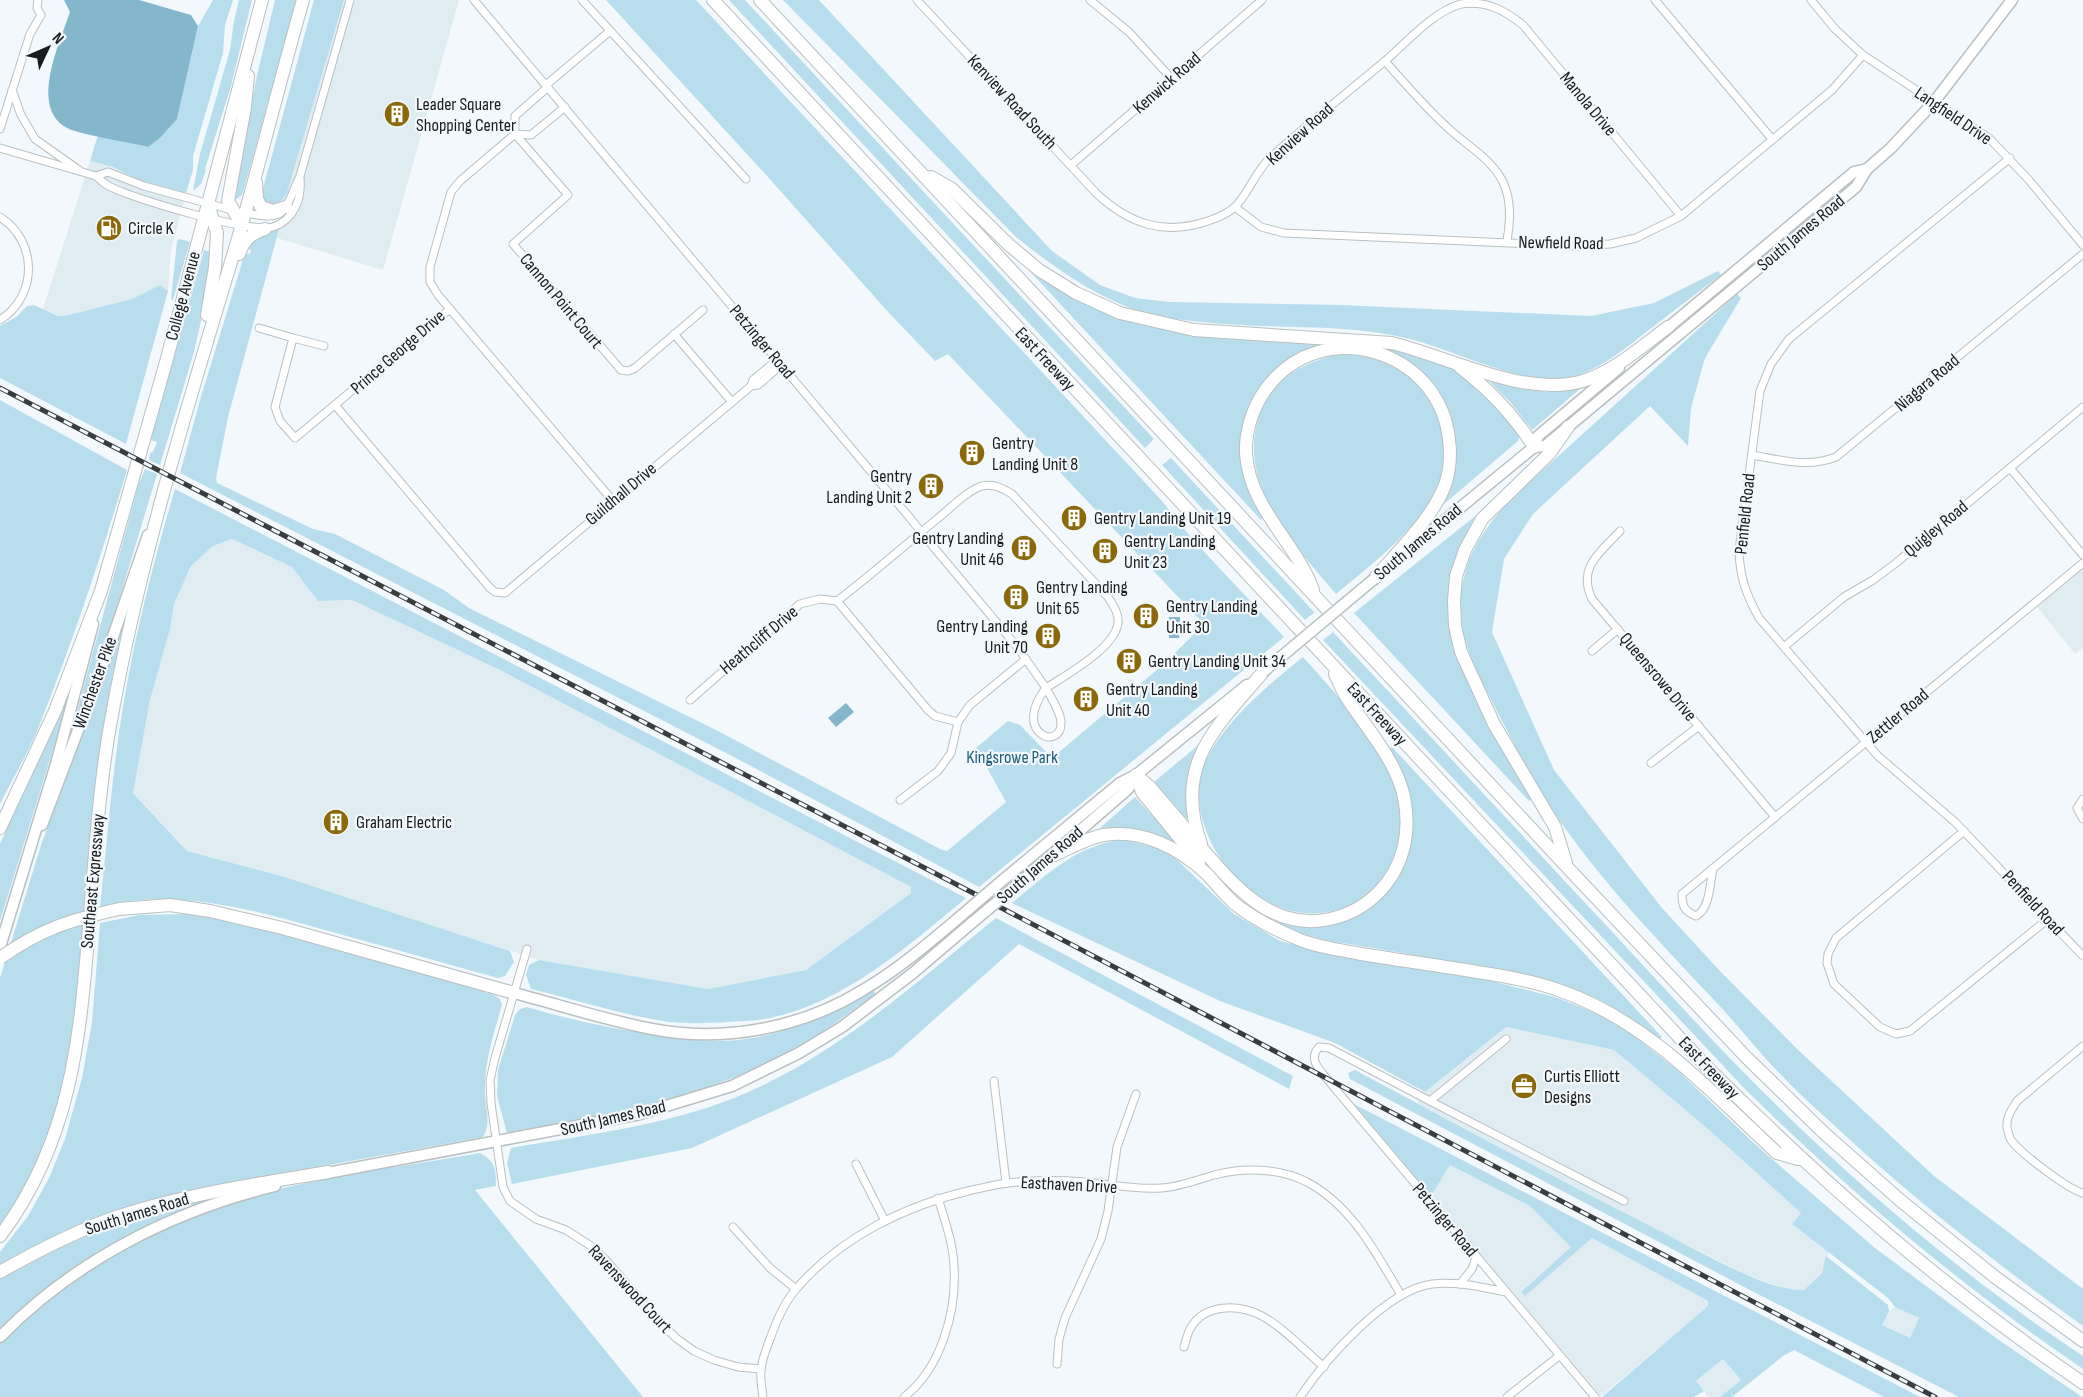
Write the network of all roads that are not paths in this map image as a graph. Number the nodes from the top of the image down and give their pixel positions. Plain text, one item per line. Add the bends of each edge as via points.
1 (38, 0) edge
2 (262, 0) edge
3 (303, 0) edge
4 (350, 0) edge
5 (474, 0) edge
6 (582, 0) edge
7 (713, 0) edge
8 (760, 0) edge
9 (917, 0) edge
10 (1090, 0) edge
11 (1262, 0) edge
12 (1655, 0) edge
13 (1810, 0) edge
14 (2012, 0) edge
15 (1487, 1) edge
16 (610, 31) junction
17 (251, 42) junction
18 (1863, 55) junction
19 (1385, 61) junction
20 (1172, 79) junction
21 (547, 86) junction
22 (12, 90) junction
23 (1934, 102) junction
24 (565, 107) junction
25 (0, 129) edge
26 (514, 134) junction
27 (1772, 139) junction
28 (0, 148) edge
29 (2010, 158) junction
30 (1071, 165) junction
31 (1867, 169) junction
32 (918, 170) junction
33 (81, 172) junction
34 (255, 173) junction
35 (96, 176) junction
36 (300, 176) junction
37 (747, 179) dead end
38 (207, 204) junction
39 (1108, 204) joint
40 (286, 207) junction
41 (1235, 207) junction
42 (239, 211) junction
43 (1681, 216) junction
44 (0, 217) edge
45 (208, 218) junction
46 (242, 225) junction
47 (266, 229) junction
48 (1507, 241) junction
49 (2083, 245) edge
50 (2083, 254) edge
51 (450, 309) junction
52 (703, 310) dead end
53 (214, 312) junction
54 (0, 320) edge
55 (259, 327) dead end
56 (1668, 327) junction
57 (674, 334) junction
58 (293, 338) junction
59 (324, 346) dead end
60 (1453, 361) junction
61 (779, 363) junction
62 (197, 372) junction
63 (732, 402) junction
64 (335, 405) junction
65 (2083, 407) edge
66 (1568, 427) junction
67 (1534, 447) junction
68 (1752, 455) junction
69 (2010, 468) junction
70 (613, 501) junction
71 (156, 514) junction
72 (1620, 531) dead end
73 (921, 532) junction
74 (2083, 555) edge
75 (2083, 563) edge
76 (1374, 579) junction
77 (100, 591) junction
78 (1316, 597) junction
79 (837, 601) junction
80 (1618, 629) junction
81 (1785, 646) junction
82 (1592, 651) dead end
83 (1026, 659) junction
84 (1329, 662) junction
85 (1263, 672) junction
86 (1046, 688) junction
87 (690, 700) dead end
88 (958, 722) junction
89 (1700, 726) junction
90 (1866, 742) junction
91 (1651, 763) dead end
92 (1136, 775) junction
93 (2083, 799) edge
94 (900, 800) dead end
95 (1775, 817) junction
96 (2083, 819) edge
97 (0, 828) edge
98 (1964, 831) junction
99 (30, 850) junction
100 (1204, 851) junction
101 (1054, 855) junction
102 (1567, 867) junction
103 (1713, 868) junction
104 (1206, 873) junction
105 (2048, 919) junction
106 (0, 947) edge
107 (527, 949) dead end
108 (2083, 956) edge
109 (0, 958) edge
110 (514, 993) junction
111 (1506, 1039) dead end
112 (2083, 1046) edge
113 (994, 1081) dead end
114 (1136, 1094) dead end
115 (1430, 1101) junction
116 (497, 1142) junction
117 (1801, 1160) junction
118 (856, 1164) dead end
119 (328, 1173) junction
120 (1006, 1183) junction
121 (1112, 1186) junction
122 (2083, 1193) edge
123 (938, 1198) junction
124 (1624, 1201) dead end
125 (885, 1221) junction
126 (733, 1227) dead end
127 (0, 1236) edge
128 (1476, 1257) junction
129 (0, 1272) edge
130 (1460, 1284) junction
131 (796, 1288) junction
132 (1506, 1292) junction
133 (1401, 1295) junction
134 (0, 1337) edge
135 (2083, 1341) edge
136 (1184, 1347) dead end
137 (1559, 1356) junction
138 (1057, 1364) dead end
139 (1324, 1367) junction
140 (761, 1369) junction
141 (2083, 1383) edge
142 (763, 1397) edge
143 (904, 1397) edge
144 (1300, 1397) edge
145 (1507, 1397) edge
146 (1595, 1397) edge

1 - 22 street via 41,15 30,34
2 - 17 highway, College Avenue
3 - 34 highway, College Avenue
4 - 36 street
5 - 21 street, Petzinger Road
6 - 16 street
7 - 84 highway, East Freeway
8 - 32 highway, East Freeway
9 - 30 street, Kenview Road South
10 - 20 street via 1129,32
11 - 20 street, Kenwick Road
12 - 27 street
13 - 18 street, Langfield Drive
14 - 23 main road, South James Road
15 - 19 street, Kenview Road via 1463,4 1442,13
15 - 43 street, Manola Drive via 1523,25
16 - 21 street, Prince George Drive
16 - 37 street
17 - 38 highway, College Avenue
17 - 42 highway via 245,107 228,201
18 - 23 street, Langfield Drive
18 - 27 street, Newfield Road via 1832,90
19 - 41 street, Kenview Road via 1267,160
19 - 48 street via 1503,182 1510,220
20 - 30 street, Kenwick Road
21 - 24 street, Petzinger Road
21 - 26 street, Prince George Drive via 515,116
22 - 25 street
22 - 33 street via 35,139
23 - 29 street, Langfield Drive via 1989,138
23 - 31 main road, South James Road
24 - 26 street, Prince George Drive via 531,135
24 - 61 street, Petzinger Road
26 - 51 street, Prince George Drive via 451,192 430,267 430,282
26 - 57 street, Cannon Point Court via 568,195 513,244 621,370 634,368
27 - 43 street, Newfield Road
28 - 33 street
29 - 49 street, Langfield Drive
29 - 68 street, Penfield Road via 1790,339 1771,364 1760,391
30 - 39 street, Kenview Road South
31 - 56 main road, South James Road via 1854,172
31 - 66 main road, South James Road via 1856,187
32 - 60 highway via 952,189 1039,270 1120,313 1194,330 1392,343
32 - 78 highway, East Freeway
33 - 35 street
34 - 40 highway via 261,207 273,212
34 - 42 highway, College Avenue
35 - 38 street via 108,172
35 - 45 street via 106,185 137,197
36 - 40 street
36 - 47 street via 301,188 293,213
38 - 42 street
38 - 45 highway, College Avenue
39 - 41 street, Kenview Road via 1136,221 1172,228 1215,219
40 - 42 street via 269,218
41 - 48 street, Newfield Road via 1261,227 1284,233
42 - 46 highway, College Avenue
43 - 48 street, Newfield Road via 1636,238 1610,244
44 - 54 street via 19,234 27,252 29,275 15,308
45 - 46 street
45 - 62 highway via 217,233 215,267
45 - 77 highway, College Avenue
46 - 47 street
46 - 53 highway, College Avenue
47 - 53 highway via 255,232 242,245 229,290
50 - 68 street, Niagara Road via 1836,457 1801,463
51 - 64 street, Prince George Drive
51 - 70 street
52 - 57 street, Cannon Point Court
53 - 62 highway, College Avenue
55 - 58 street
56 - 60 highway via 1604,371 1568,384 1527,383
56 - 67 main road, South James Road via 1538,436
57 - 63 street
58 - 59 street
58 - 64 street, Prince George Drive via 275,407 280,420 295,438
60 - 67 highway via 1500,401
61 - 63 street, Guildhall Drive via 753,380
61 - 73 street, Petzinger Road
62 - 71 highway, College Avenue
63 - 70 street, Guildhall Drive
64 - 70 street, Guildhall Drive via 495,592 505,593
65 - 69 street, Quigley Road
66 - 67 main road, South James Road via 1545,446
66 - 102 highway via 1549,454 1482,519 1456,576 1454,601 1461,652 1494,724 1555,827
67 - 76 main road, South James Road
68 - 81 street, Penfield Road via 1739,551 1740,573 1759,618
69 - 74 street
69 - 81 street, Quigley Road via 1896,563 1844,597
71 - 99 main road, Winchester Pike via 48,812
71 - 127 highway, Southeast Expressway via 112,715 79,1036 69,1087 38,1176
72 - 80 street, Queensrowe Drive via 1587,574 1592,599
73 - 79 street
73 - 83 street, Petzinger Road
73 - 86 street via 970,491 984,485 999,486 1012,494 1108,597 1118,622 1114,636
75 - 90 street, Zettler Road
76 - 78 highway via 1433,508 1446,483 1450,458 1448,429 1429,389 1403,365 1371,351 1327,349 1301,358 1270,384 1254,411 1246,450 1256,493 1306,570
76 - 85 main road, South James Road, bridge
77 - 97 highway via 55,711
77 - 99 main road, Winchester Pike
78 - 102 highway, East Freeway
79 - 87 street, Heathcliff Drive via 820,599 800,604
79 - 88 street via 928,711
80 - 82 street
80 - 89 street, Queensrowe Drive
81 - 90 street, Penfield Road
83 - 86 street, Petzinger Road
83 - 88 street via 970,705
84 - 100 highway via 1346,697 1385,755 1404,795 1407,836 1401,860 1389,880 1365,904 1339,917 1290,919 1245,895
84 - 117 highway, East Freeway via 1705,1065
85 - 92 main road, South James Road
85 - 100 highway via 1215,730 1193,776 1191,805
86 - 86 street, Petzinger Road via 1039,697 1035,729 1054,736 1062,725 1061,718
88 - 94 street via 951,753 938,771
89 - 91 street
89 - 95 street, Queensrowe Drive
90 - 95 street, Zettler Road
90 - 98 street, Penfield Road
92 - 100 highway
92 - 101 main road, South James Road via 1128,789
92 - 104 highway via 1142,792
92 - 110 main road, South James Road, bridge via 1120,783 902,964 854,995 808,1016 747,1031 712,1034 653,1030
93 - 96 street via 2077,808
95 - 103 street, Zettler Road
98 - 105 street, Penfield Road
98 - 105 street via 1842,932 1827,963 1840,990 1880,1027 1896,1034 1910,1031
99 - 106 main road, Winchester Pike
101 - 104 highway via 1092,838 1132,834 1167,845
101 - 116 main road, South James Road, bridge via 913,973 842,1027 799,1053 732,1086 640,1114
102 - 135 highway, East Freeway via 1746,1057 1861,1167 1995,1277
103 - 103 street, Zettler Road via 1682,894 1682,905 1696,916 1705,905
104 - 117 highway via 1244,910 1300,940 1541,984 1596,1005 1631,1025 1683,1065 1778,1153
105 - 108 street, Penfield Road
107 - 110 street, Ravenswood Court
109 - 110 highway, South James Road, bridge via 48,929 79,918 118,909 170,905 210,910 282,928
110 - 116 street, Ravenswood Court via 490,1080
111 - 115 street
112 - 122 street via 2017,1101 2006,1124 2010,1139 2020,1150 2070,1188
113 - 120 street
114 - 121 street via 1117,1147
115 - 124 street
115 - 128 street, Petzinger Road via 1329,1048 1316,1050 1316,1066
116 - 119 main road, South James Road
116 - 140 street, Ravenswood Court via 503,1187 510,1201 536,1219 566,1230 591,1246 658,1320 694,1351 714,1360
117 - 141 highway, East Freeway via 1927,1268
118 - 125 street
119 - 129 highway, South James Road via 196,1196 116,1218 67,1237
119 - 134 main road via 202,1208 133,1238 63,1282
120 - 121 street, Easthaven Drive via 1085,1182
120 - 123 street, Easthaven Drive
121 - 133 street, Easthaven Drive via 1163,1188 1237,1170 1264,1170 1305,1181 1350,1217
121 - 138 street via 1101,1239 1065,1318
123 - 125 street, Easthaven Drive
123 - 143 street via 951,1240 952,1304 932,1365
125 - 131 street, Easthaven Drive via 851,1240
126 - 131 street via 770,1268
128 - 130 street
128 - 132 street, Petzinger Road
130 - 132 street
130 - 133 street via 1431,1284
131 - 140 street, Easthaven Drive via 775,1326
132 - 137 street, Petzinger Road
133 - 139 street via 1375,1314
136 - 139 street via 1191,1329 1204,1315 1236,1308 1263,1316
137 - 145 street
137 - 146 street, Petzinger Road
139 - 144 street
140 - 142 street

